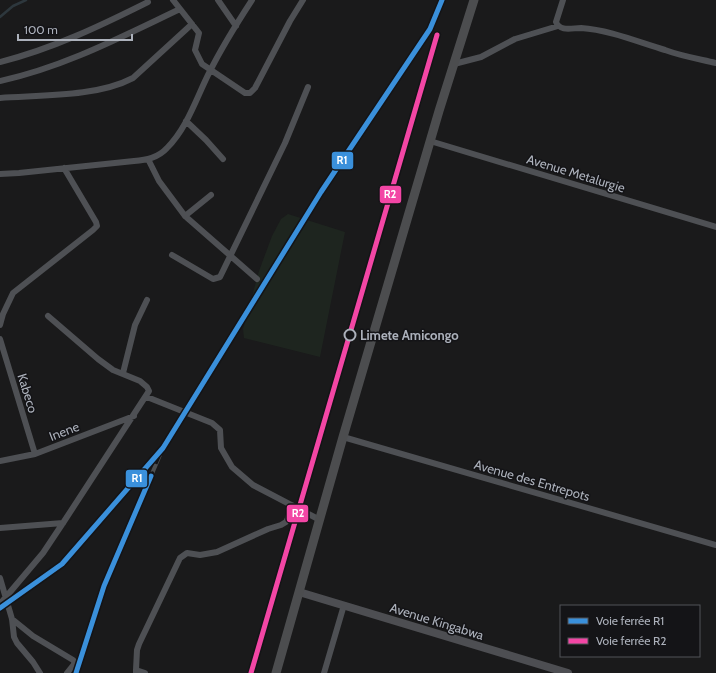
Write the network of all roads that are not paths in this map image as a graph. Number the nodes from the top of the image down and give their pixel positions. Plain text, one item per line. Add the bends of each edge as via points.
1 (173, 0) edge
2 (218, 0) edge
3 (252, 0) edge
4 (303, 0) edge
5 (474, 0) edge
6 (563, 0) edge
7 (148, 2) dead end
8 (180, 9) junction
9 (192, 24) junction
10 (236, 26) junction
11 (558, 26) junction
12 (0, 62) edge
13 (716, 63) edge
14 (454, 64) junction
15 (210, 70) junction
16 (0, 81) edge
17 (308, 88) dead end
18 (0, 98) edge
19 (186, 121) junction
20 (430, 141) junction
21 (148, 159) junction
22 (223, 159) dead end
23 (64, 168) junction
24 (0, 174) edge
25 (211, 195) dead end
26 (185, 216) junction
27 (716, 227) edge
28 (172, 255) dead end
29 (229, 256) junction
30 (256, 279) dead end
31 (147, 300) dead end
32 (48, 316) dead end
33 (0, 325) edge
34 (0, 339) edge
35 (123, 373) junction
36 (147, 397) junction
37 (134, 416) junction
38 (343, 437) junction
39 (35, 454) junction
40 (0, 461) edge
41 (292, 505) junction
42 (320, 520) junction
43 (64, 523) junction
44 (0, 528) edge
45 (716, 545) edge
46 (0, 578) edge
47 (2, 590) edge
48 (300, 592) junction
49 (6, 597) junction
50 (0, 604) edge
51 (344, 605) junction
52 (12, 619) junction
53 (136, 671) edge
54 (40, 673) edge
55 (67, 673) edge
56 (145, 673) edge
57 (276, 673) edge
58 (324, 673) edge
59 (568, 673) edge

1 - 8 street
2 - 10 street
3 - 10 street
4 - 15 street via 253,91 245,93
5 - 14 main road
6 - 11 street via 556,22
7 - 12 street via 98,27 28,55
8 - 9 street
8 - 16 street via 60,64
9 - 15 street via 199,33 195,50 202,64
9 - 18 street via 134,78 125,82 82,92
10 - 15 street
11 - 13 street via 614,34
11 - 14 street via 515,39 481,57
14 - 20 main road
15 - 19 street
17 - 29 street via 285,143
19 - 21 street via 167,149
19 - 22 street
20 - 27 street, Avenue Metalurgie
20 - 38 main road
21 - 23 street
21 - 26 street via 159,181
23 - 24 street
23 - 33 street via 97,226 13,292
25 - 26 street
26 - 29 street
28 - 29 street via 213,279 220,276
29 - 30 street
31 - 35 street via 135,325
32 - 35 street via 98,360
34 - 39 street, Kabeco
35 - 36 street via 147,386 150,391
36 - 37 street
36 - 41 street via 212,423 220,430 221,448 232,467 253,485
37 - 39 street, Inene
37 - 43 street
38 - 42 main road
38 - 45 street, Avenue des Entrepots
39 - 40 street, Inene
41 - 42 street
41 - 53 street via 286,522 281,525 268,528 217,552 200,555 187,553 180,558 139,644
42 - 48 main road
43 - 44 street
43 - 49 street
46 - 47 street
47 - 49 street
48 - 51 street, Avenue Kingabwa
48 - 57 main road
49 - 50 street
49 - 52 street
51 - 58 street
51 - 59 street, Avenue Kingabwa
52 - 54 street via 17,643
52 - 55 street via 33,636 73,660 75,665
53 - 56 street

